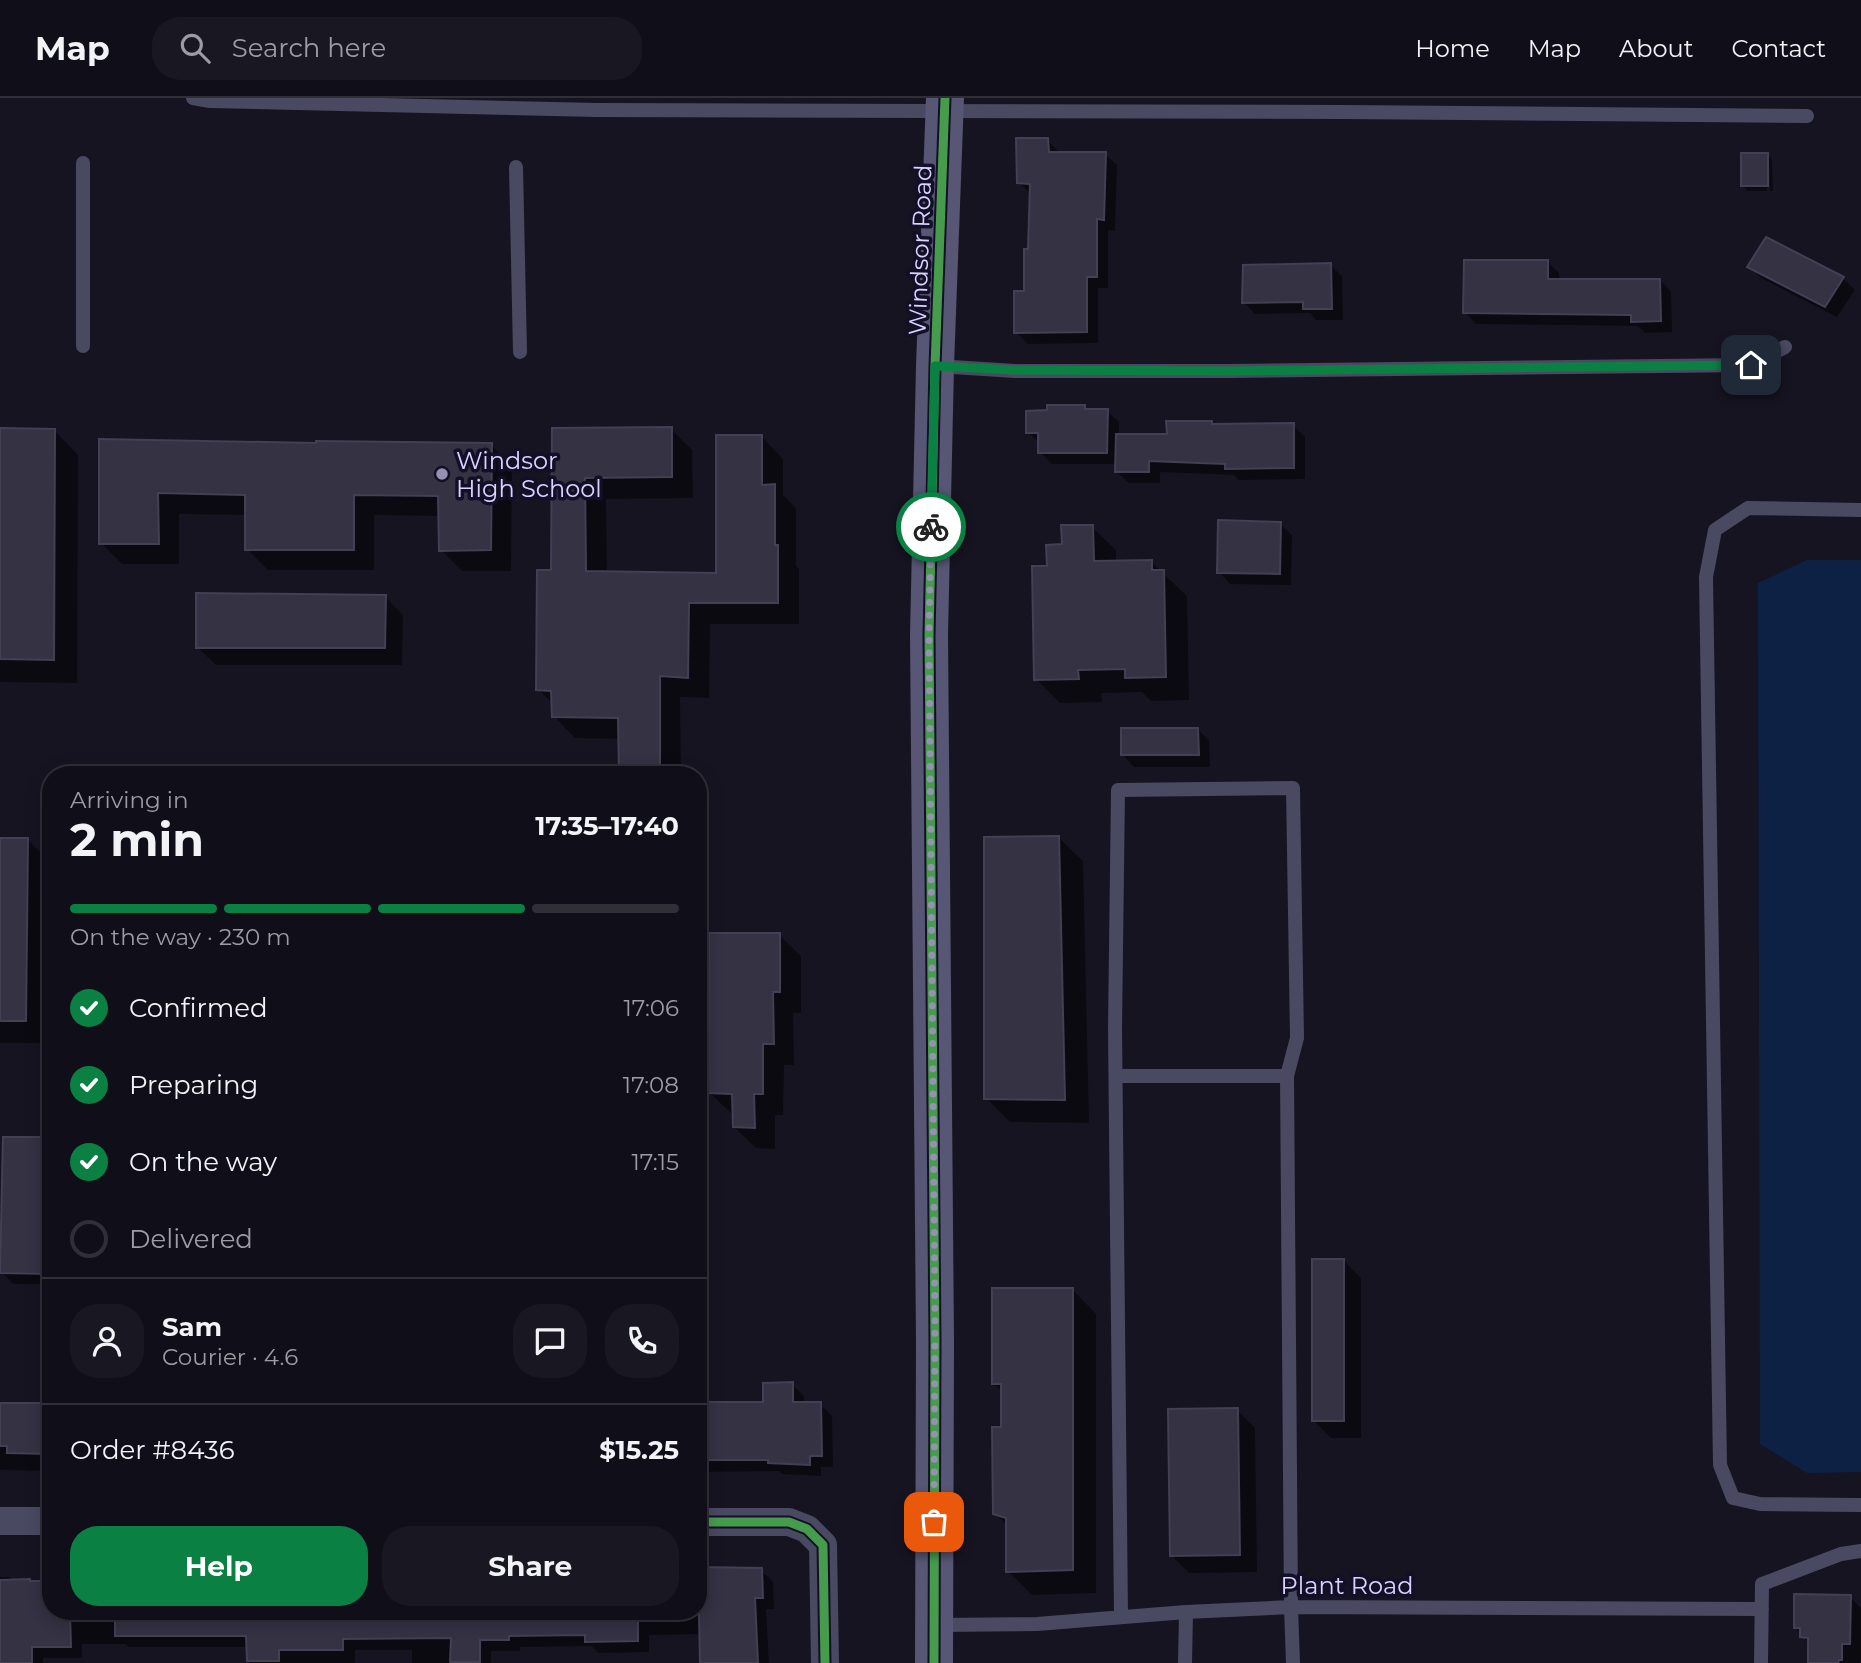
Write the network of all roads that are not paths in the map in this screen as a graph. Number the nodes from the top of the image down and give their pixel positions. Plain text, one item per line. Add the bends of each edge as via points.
1 (192, 98) edge
2 (946, 105) edge
3 (1807, 116) dead end
4 (83, 163) dead end
5 (516, 167) dead end
6 (83, 346) dead end
7 (1785, 347) dead end
8 (520, 352) dead end
9 (935, 366) junction
10 (1861, 510) edge
11 (1116, 1076) junction
12 (1287, 1076) junction
13 (1861, 1505) edge
14 (0, 1521) edge
15 (42, 1521) edge
16 (707, 1522) edge
17 (1861, 1551) edge
18 (1291, 1607) junction
19 (1762, 1609) junction
20 (1185, 1612) junction
21 (1121, 1617) junction
22 (934, 1625) junction
23 (825, 1663) edge
24 (934, 1663) edge
25 (1185, 1663) edge
26 (1293, 1663) edge
27 (1761, 1663) edge

1 - 2 lane via 596,110
2 - 3 lane
2 - 9 main road, Windsor Road
4 - 6 lane
5 - 8 lane
7 - 9 lane via 1751,365 1231,371
9 - 22 main road, Windsor Road via 929,635
10 - 13 lane via 1748,508 1716,530 1706,577 1720,1465 1733,1497 1760,1504
11 - 12 lane
11 - 12 lane via 1118,790 1293,788 1297,1038
11 - 21 lane
12 - 18 lane
14 - 15 street
16 - 23 street via 789,1522 807,1529 823,1545
17 - 19 lane via 1762,1584
18 - 19 lane, Plant Road
18 - 20 lane, Plant Road
18 - 26 lane
19 - 27 lane
20 - 21 lane, Plant Road
20 - 25 lane
21 - 22 lane, Plant Road
22 - 24 main road, Windsor Road

